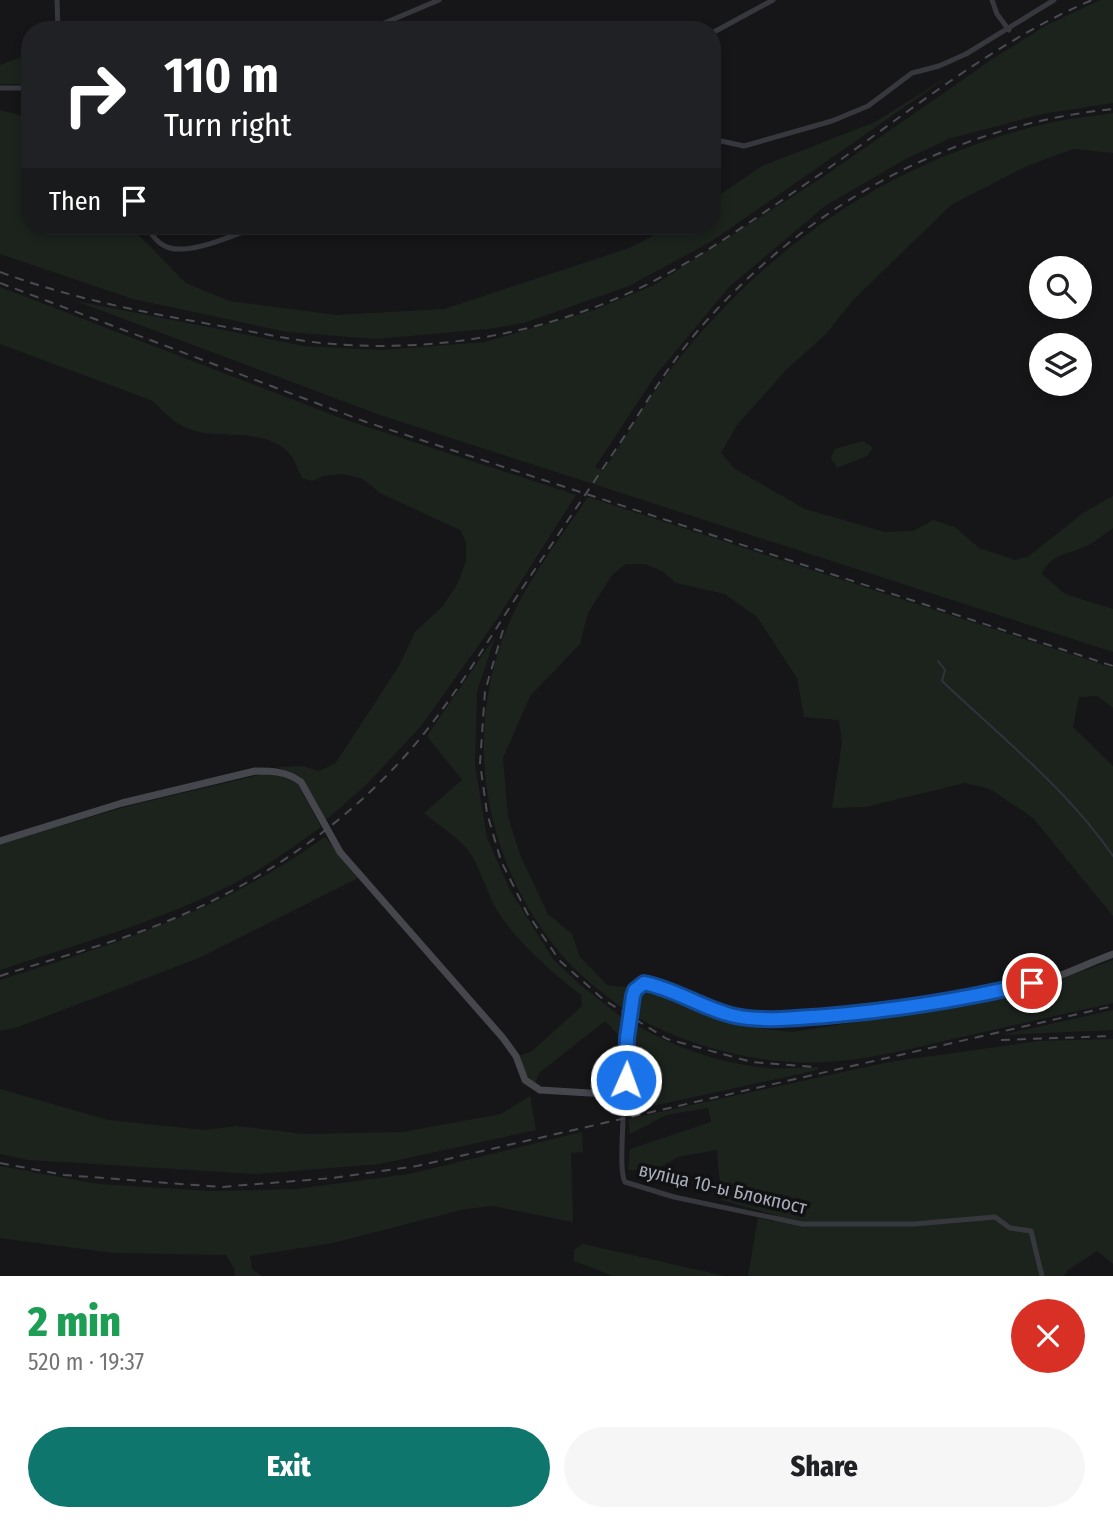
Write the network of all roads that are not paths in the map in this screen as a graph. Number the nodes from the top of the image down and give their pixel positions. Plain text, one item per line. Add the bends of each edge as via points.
1 (57, 0) edge
2 (439, 0) edge
3 (773, 0) edge
4 (992, 0) edge
5 (1054, 0) edge
6 (58, 21) edge
7 (389, 21) edge
8 (721, 28) edge
9 (1009, 30) junction
10 (0, 88) edge
11 (21, 88) edge
12 (721, 141) edge
13 (152, 235) edge
14 (233, 235) edge
15 (0, 841) edge
16 (1113, 954) edge
17 (623, 1095) junction
18 (1042, 1276) edge

1 - 6 street
2 - 7 street
3 - 8 street
4 - 9 street
5 - 9 street
9 - 12 street via 966,54 912,73 868,106 832,121 744,146
10 - 11 street
13 - 14 street via 172,249
15 - 17 street via 122,803 255,771 277,770 293,776 301,782 340,852 503,1038 530,1085 540,1090
16 - 17 street via 1064,974 989,993 902,1009 812,1017 734,1016 644,983 633,996
17 - 18 street, вуліца 10-ы Блокпост via 621,1167 625,1182 802,1224 914,1224 988,1215 1010,1228 1031,1231

